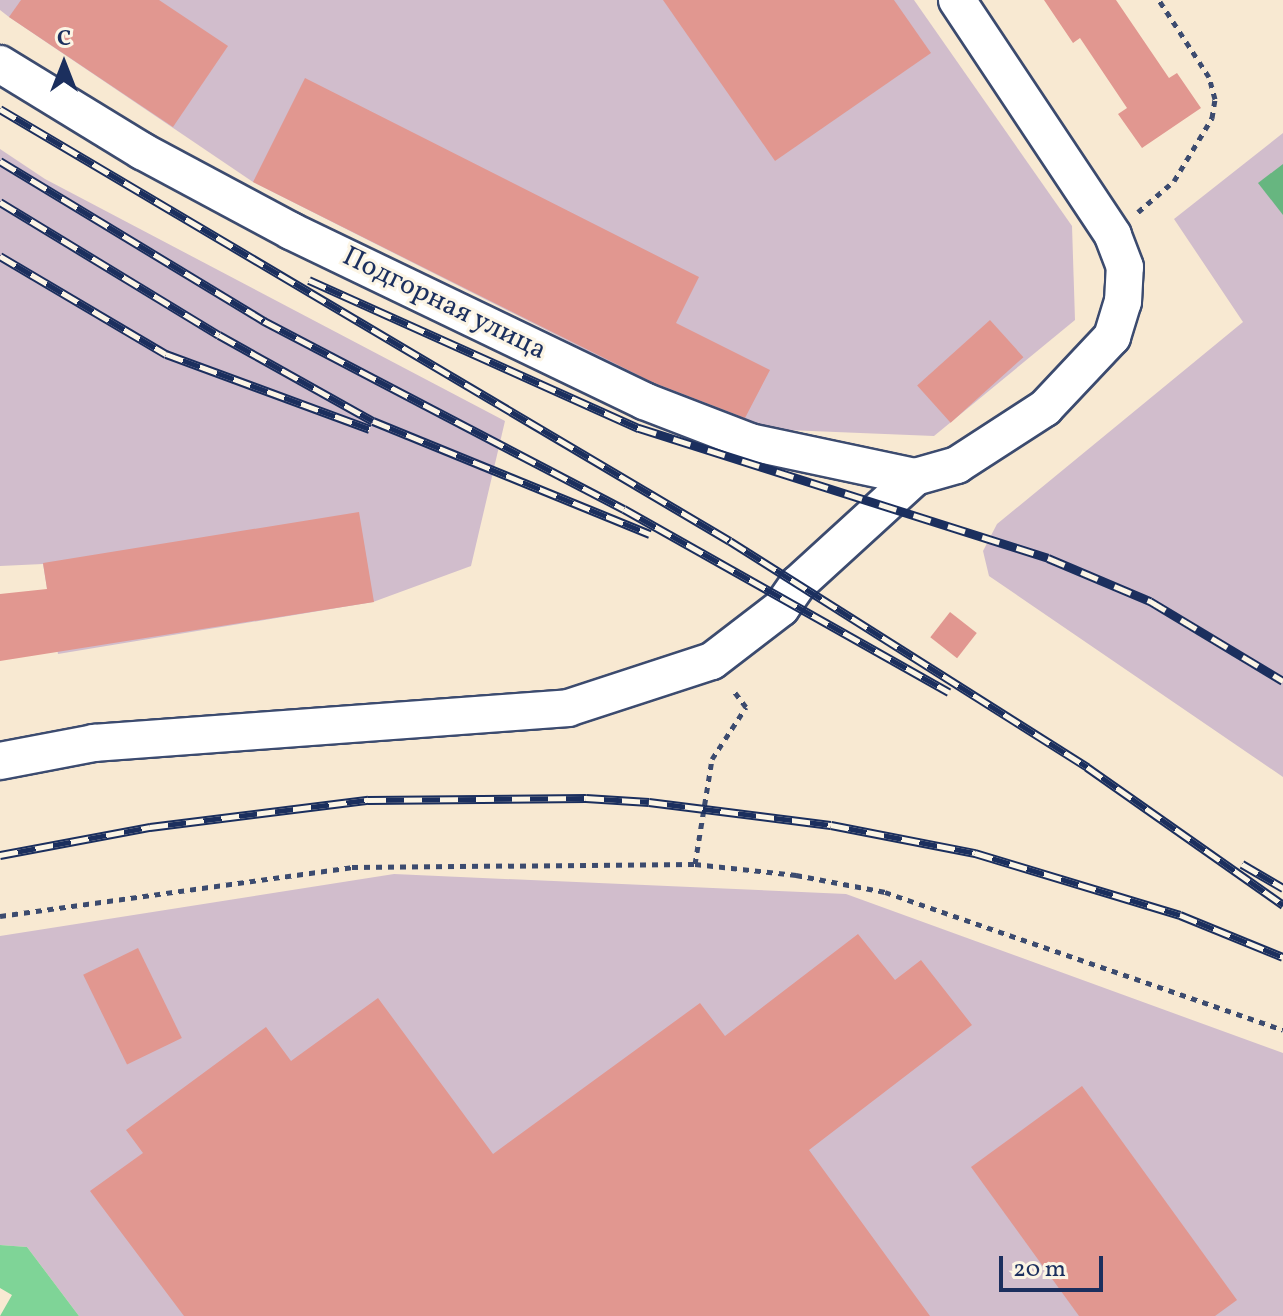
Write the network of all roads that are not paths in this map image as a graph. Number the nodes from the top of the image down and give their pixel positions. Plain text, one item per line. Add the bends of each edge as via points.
1 (957, 0) edge
2 (0, 64) edge
3 (915, 477) junction
4 (0, 761) edge

1 - 3 street via 1113,235 1125,267 1123,302 1112,337 1045,408 957,465
2 - 3 street, Подгорная улица via 142,151 291,231 644,401 750,442
3 - 4 street via 798,584 781,608 712,661 568,708 94,743

